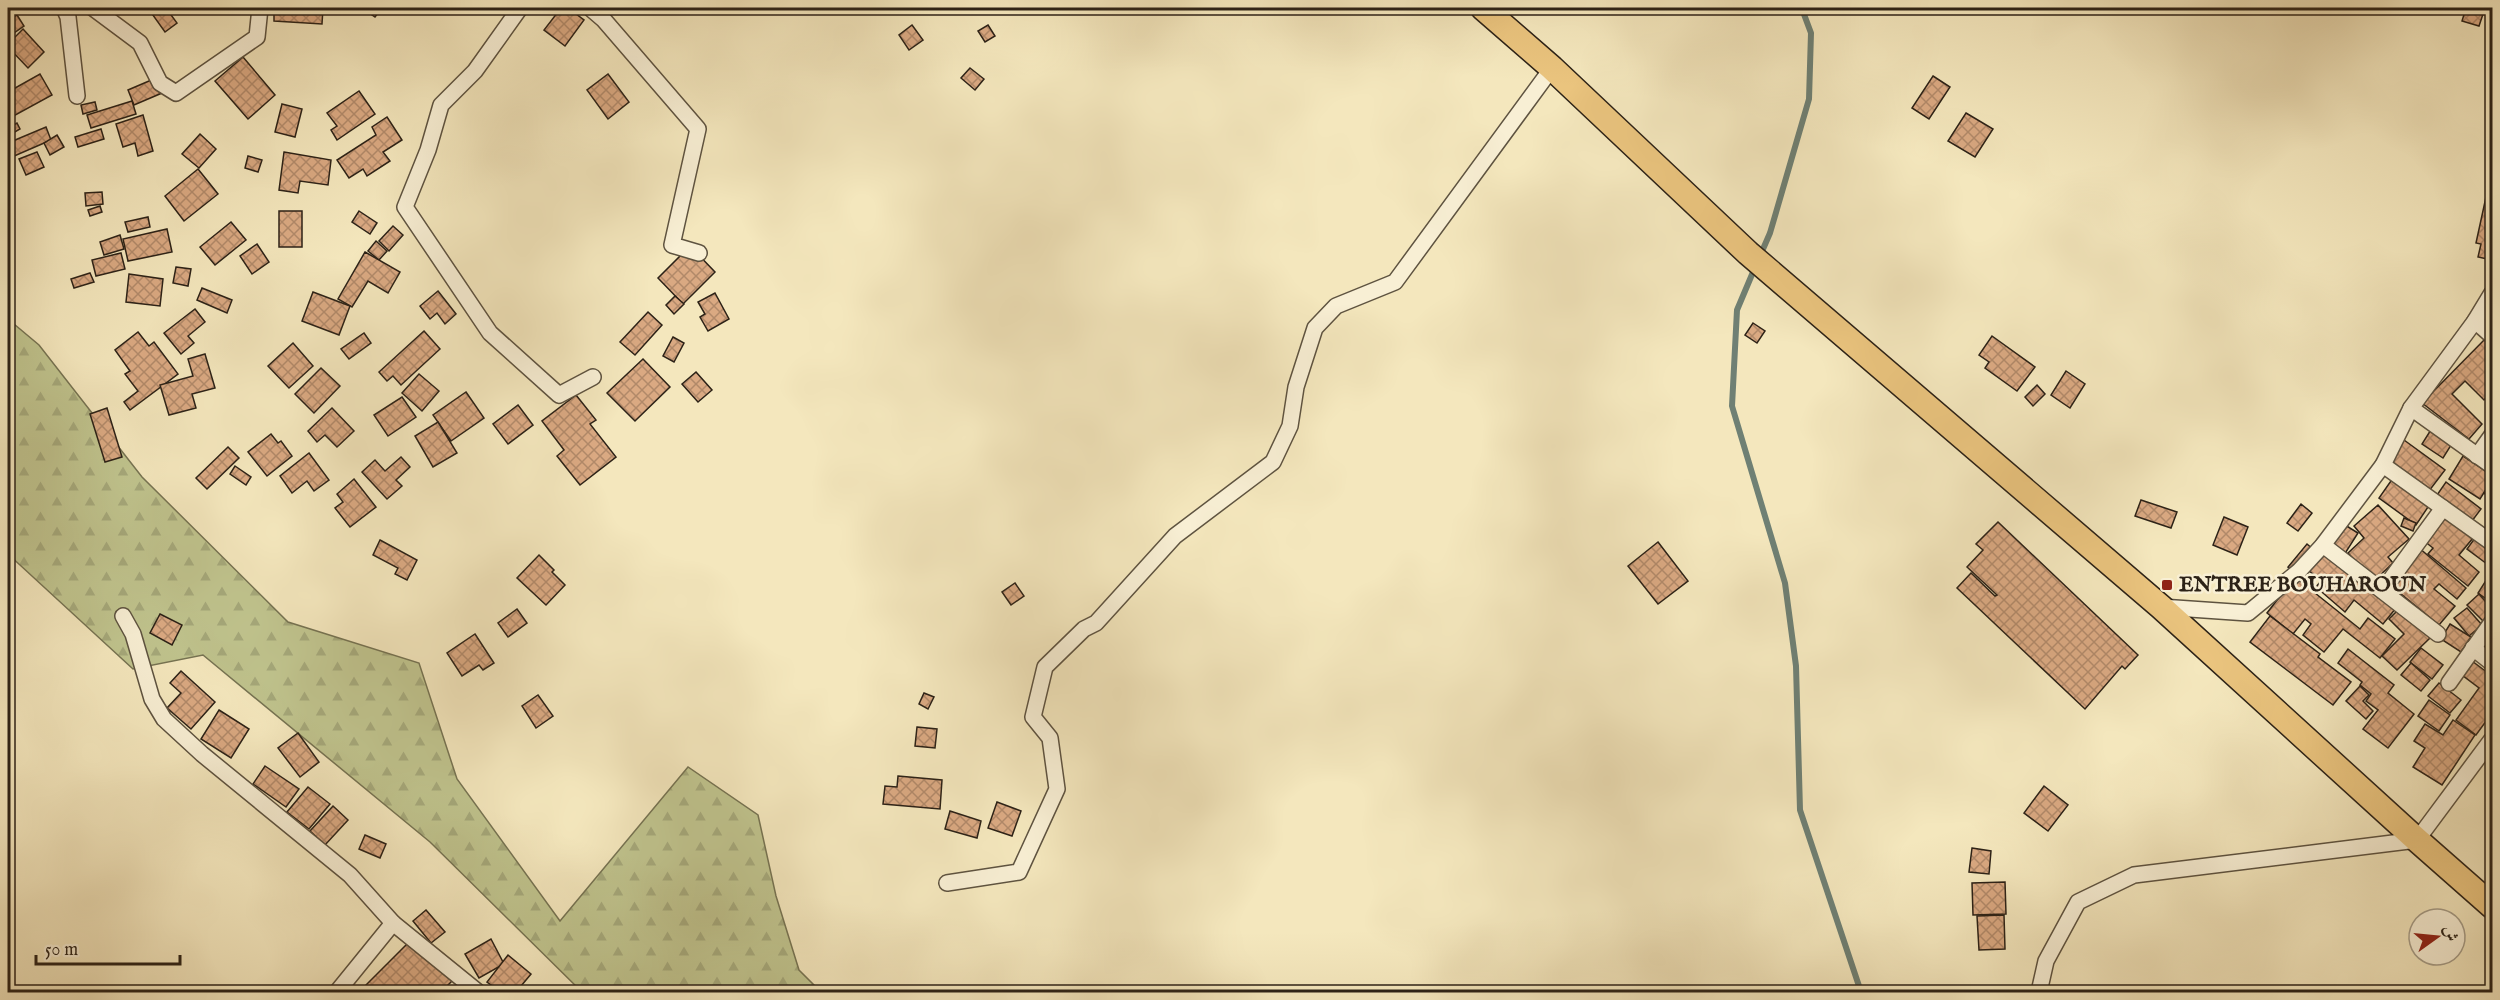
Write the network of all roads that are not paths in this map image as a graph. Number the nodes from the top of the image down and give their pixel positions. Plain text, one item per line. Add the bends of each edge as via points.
1 (64, 8) edge
2 (93, 8) edge
3 (260, 8) edge
4 (520, 8) edge
5 (590, 8) edge
6 (1483, 8) edge
7 (1552, 68) junction
8 (77, 96) dead end
9 (699, 253) dead end
10 (2493, 293) edge
11 (2475, 321) junction
12 (2493, 336) edge
13 (593, 377) dead end
14 (2411, 408) junction
15 (2493, 435) edge
16 (2477, 456) junction
17 (2383, 465) junction
18 (2493, 466) edge
19 (2443, 508) junction
20 (2493, 543) edge
21 (2323, 545) junction
22 (2383, 590) junction
23 (2161, 607) junction
24 (123, 616) dead end
25 (2493, 621) edge
26 (2438, 634) dead end
27 (2473, 648) junction
28 (2493, 663) edge
29 (2449, 683) dead end
30 (2493, 739) edge
31 (2417, 840) junction
32 (947, 883) dead end
33 (2493, 906) edge
34 (393, 923) junction
35 (337, 993) edge
36 (478, 993) edge
37 (2039, 993) edge

1 - 8 street
2 - 3 street via 140,43 159,83 176,93 257,37
4 - 13 street via 475,72 441,105 405,207 490,333 559,395
5 - 9 street via 698,129 672,244
6 - 7 main road
7 - 23 main road via 1748,252
7 - 32 street via 1395,282 1336,306 1315,328 1296,387 1290,426 1273,462 1175,536 1096,624 1084,629 1045,667 1033,717 1050,738 1057,789 1019,872
10 - 11 street
11 - 12 street
11 - 14 street
14 - 16 street
14 - 17 street
15 - 16 street
16 - 18 street
17 - 19 street
17 - 21 street
19 - 20 street
19 - 22 street
21 - 22 street
21 - 23 street via 2299,571 2248,613
22 - 26 street
23 - 31 main road
24 - 34 street via 133,634 152,699 164,719 350,875
25 - 27 street
27 - 28 street
27 - 29 street
30 - 31 street
31 - 33 main road
31 - 37 street via 2134,875 2078,902 2046,961
34 - 35 street
34 - 36 street

